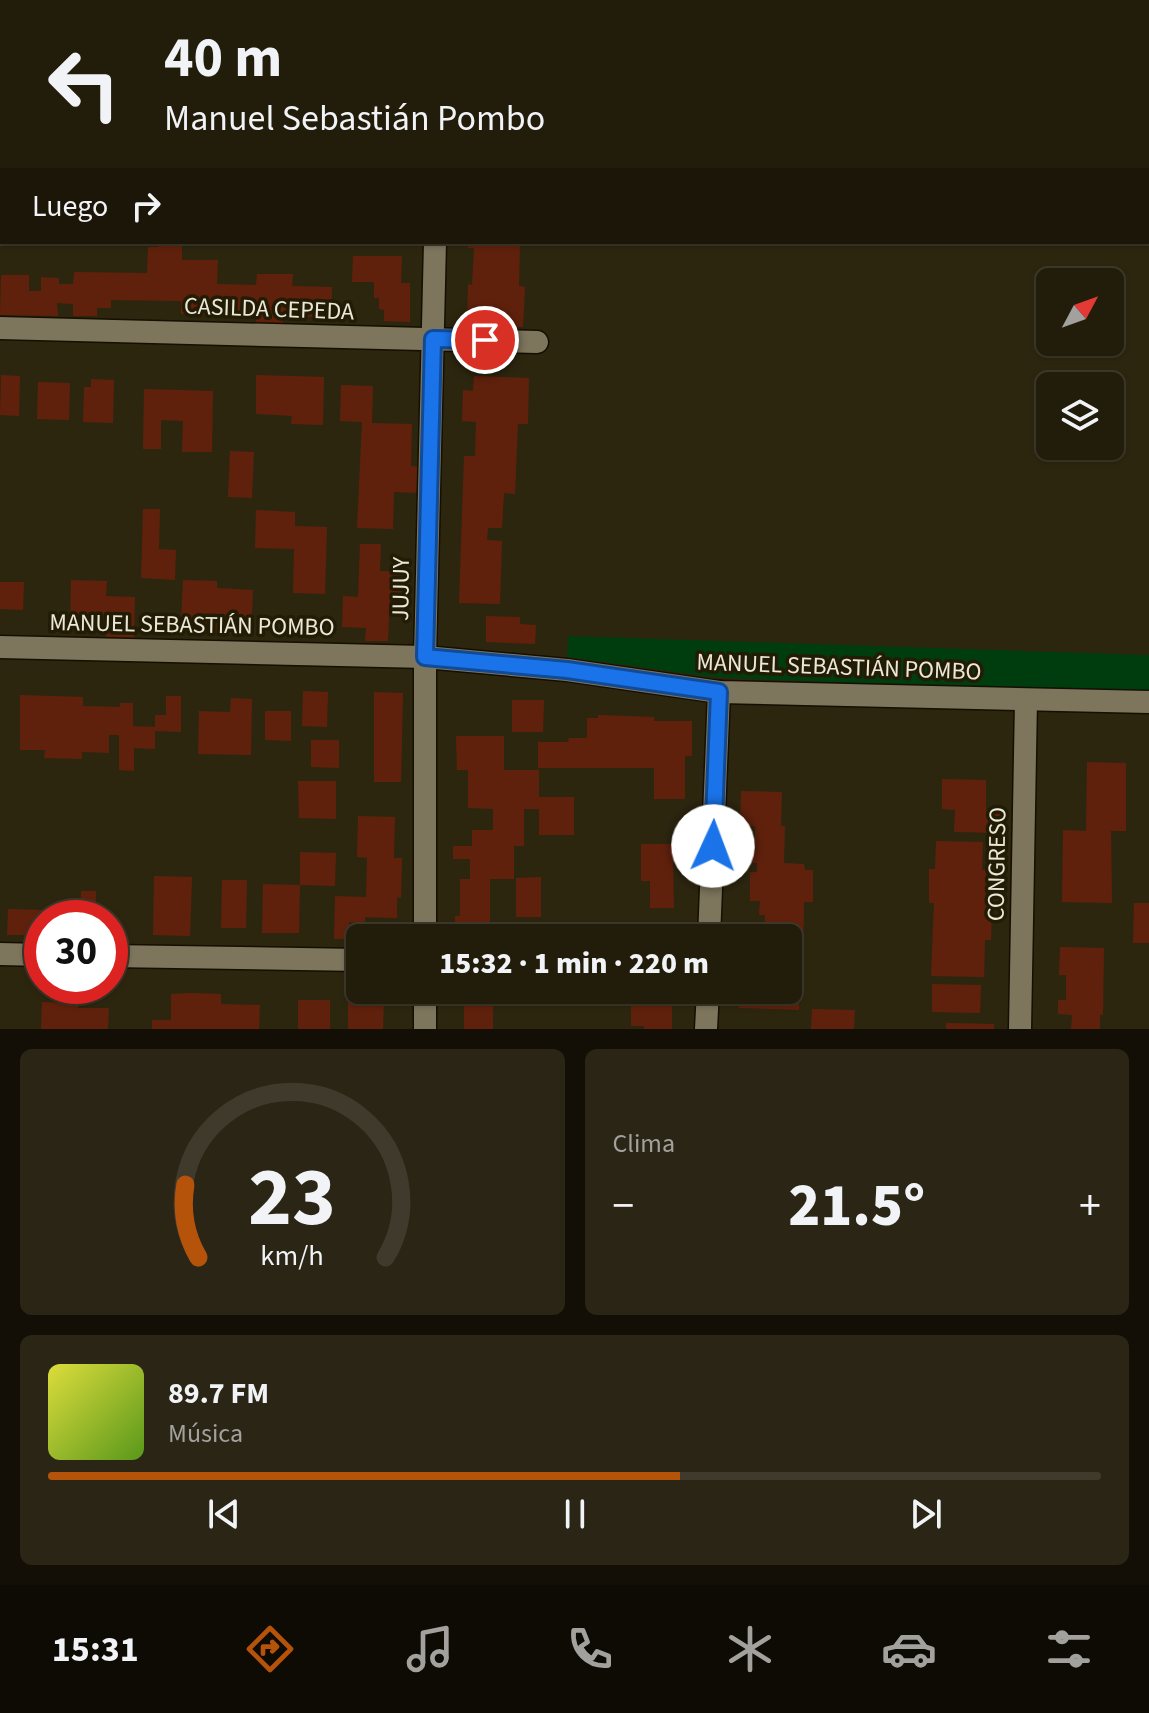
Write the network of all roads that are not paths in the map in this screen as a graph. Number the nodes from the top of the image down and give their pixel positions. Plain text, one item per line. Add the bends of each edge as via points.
1 (435, 244) edge
2 (0, 328) edge
3 (433, 339) junction
4 (537, 342) dead end
5 (0, 647) edge
6 (425, 657) junction
7 (719, 692) junction
8 (1026, 700) junction
9 (1149, 702) edge
10 (425, 924) edge
11 (710, 924) edge
12 (0, 954) edge
13 (24, 955) edge
14 (128, 956) edge
15 (346, 960) edge
16 (425, 1004) edge
17 (707, 1004) edge
18 (425, 1029) edge
19 (706, 1029) edge
20 (1020, 1029) edge

1 - 3 street, JUJUY
2 - 3 street, CASILDA CEPEDA
3 - 4 street, CASILDA CEPEDA
3 - 6 street, JUJUY
5 - 6 street, MANUEL SEBASTIÁN POMBO
6 - 7 street, MANUEL SEBASTIÁN POMBO
6 - 10 street, JUJUY
7 - 8 street, MANUEL SEBASTIÁN POMBO
7 - 11 street
8 - 9 street, MANUEL SEBASTIÁN POMBO
8 - 20 street, CONGRESO
12 - 13 street
14 - 15 street
16 - 18 street
17 - 19 street

